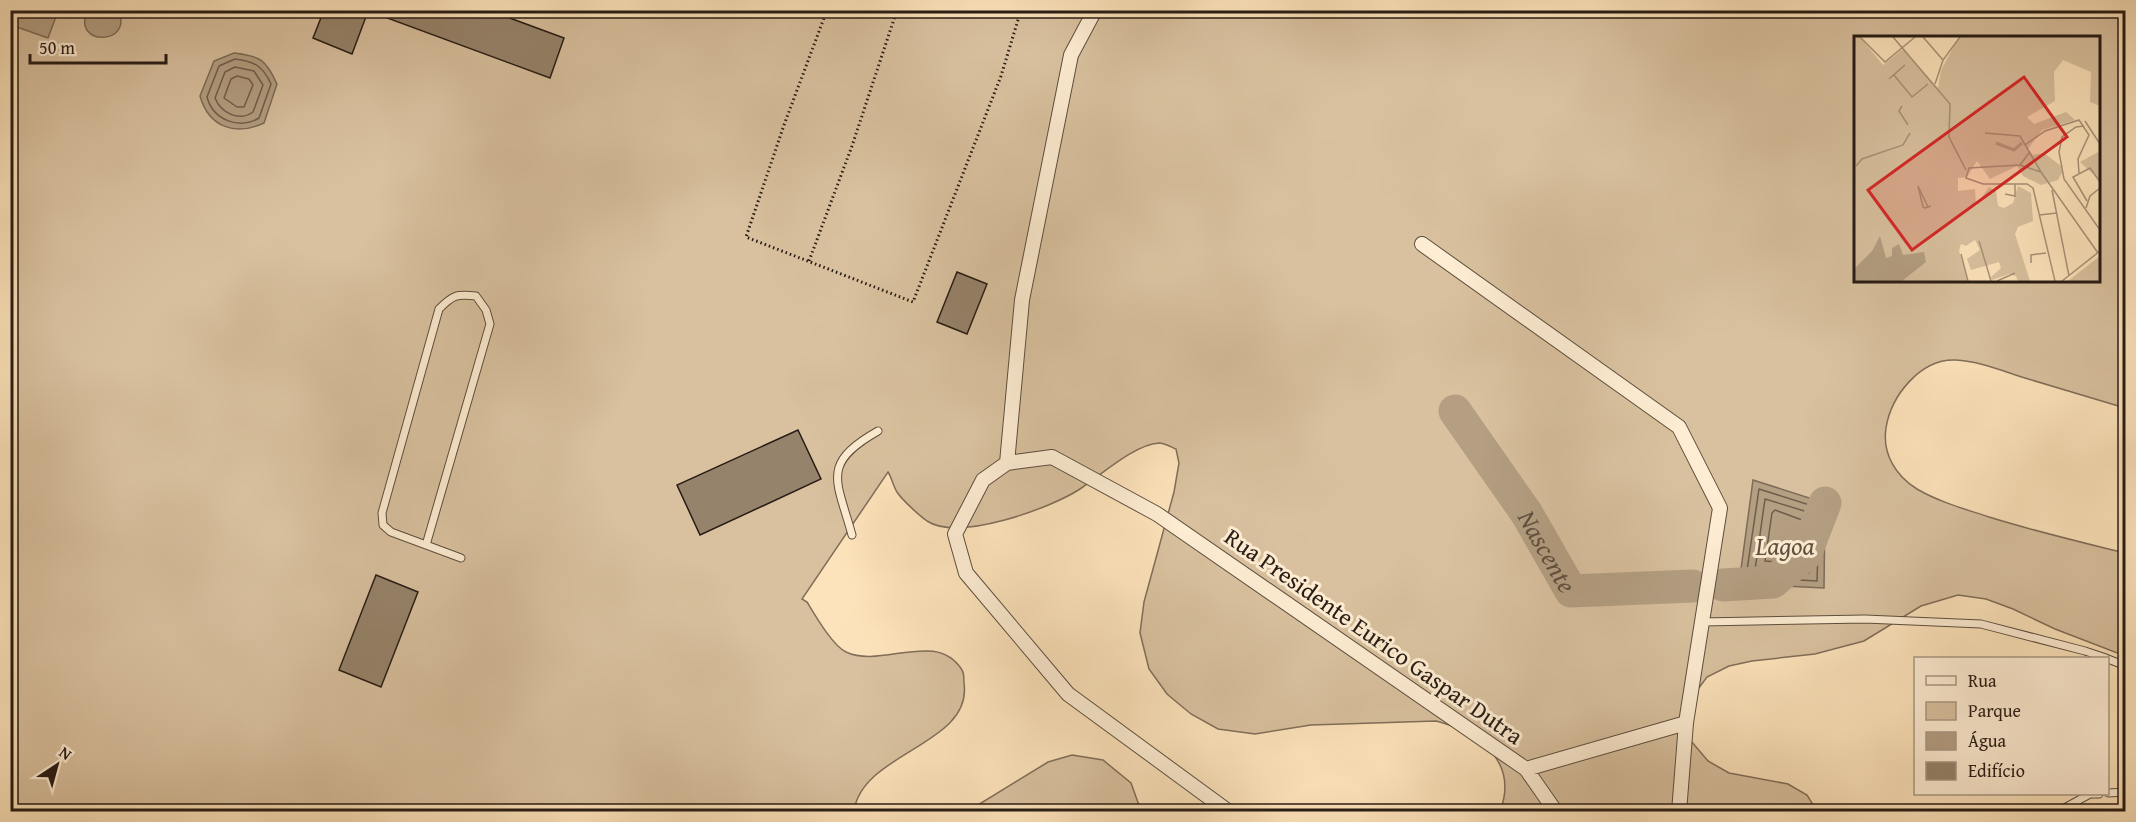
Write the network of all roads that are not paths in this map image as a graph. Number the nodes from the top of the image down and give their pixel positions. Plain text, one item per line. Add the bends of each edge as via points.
1 (1095, 10) edge
2 (1422, 244) dead end
3 (878, 431) dead end
4 (1007, 463) junction
5 (852, 535) dead end
6 (426, 545) junction
7 (461, 558) dead end
8 (1702, 622) junction
9 (2102, 657) edge
10 (2109, 660) edge
11 (2126, 666) edge
12 (1686, 723) junction
13 (1526, 769) junction
14 (2126, 792) edge
15 (2109, 793) edge
16 (2088, 795) edge
17 (1229, 812) edge
18 (1556, 812) edge
19 (1679, 812) edge
20 (2056, 812) edge

1 - 4 street via 1071,55 1022,300
2 - 8 street via 1679,427 1720,508
3 - 5 lane via 841,458 836,476
4 - 13 street, Rua Presidente Eurico Gaspar Dutra via 1052,457 1157,514
4 - 17 street via 983,480 955,534 966,573 1068,694
6 - 6 lane via 392,532 383,525 382,513 439,309 458,294 476,296 490,324
6 - 7 lane
8 - 9 lane via 1865,620 1981,624
8 - 12 street
10 - 11 lane
12 - 13 street, Rua Presidente Eurico Gaspar Dutra
12 - 19 street
13 - 18 street
14 - 15 lane
16 - 20 lane

